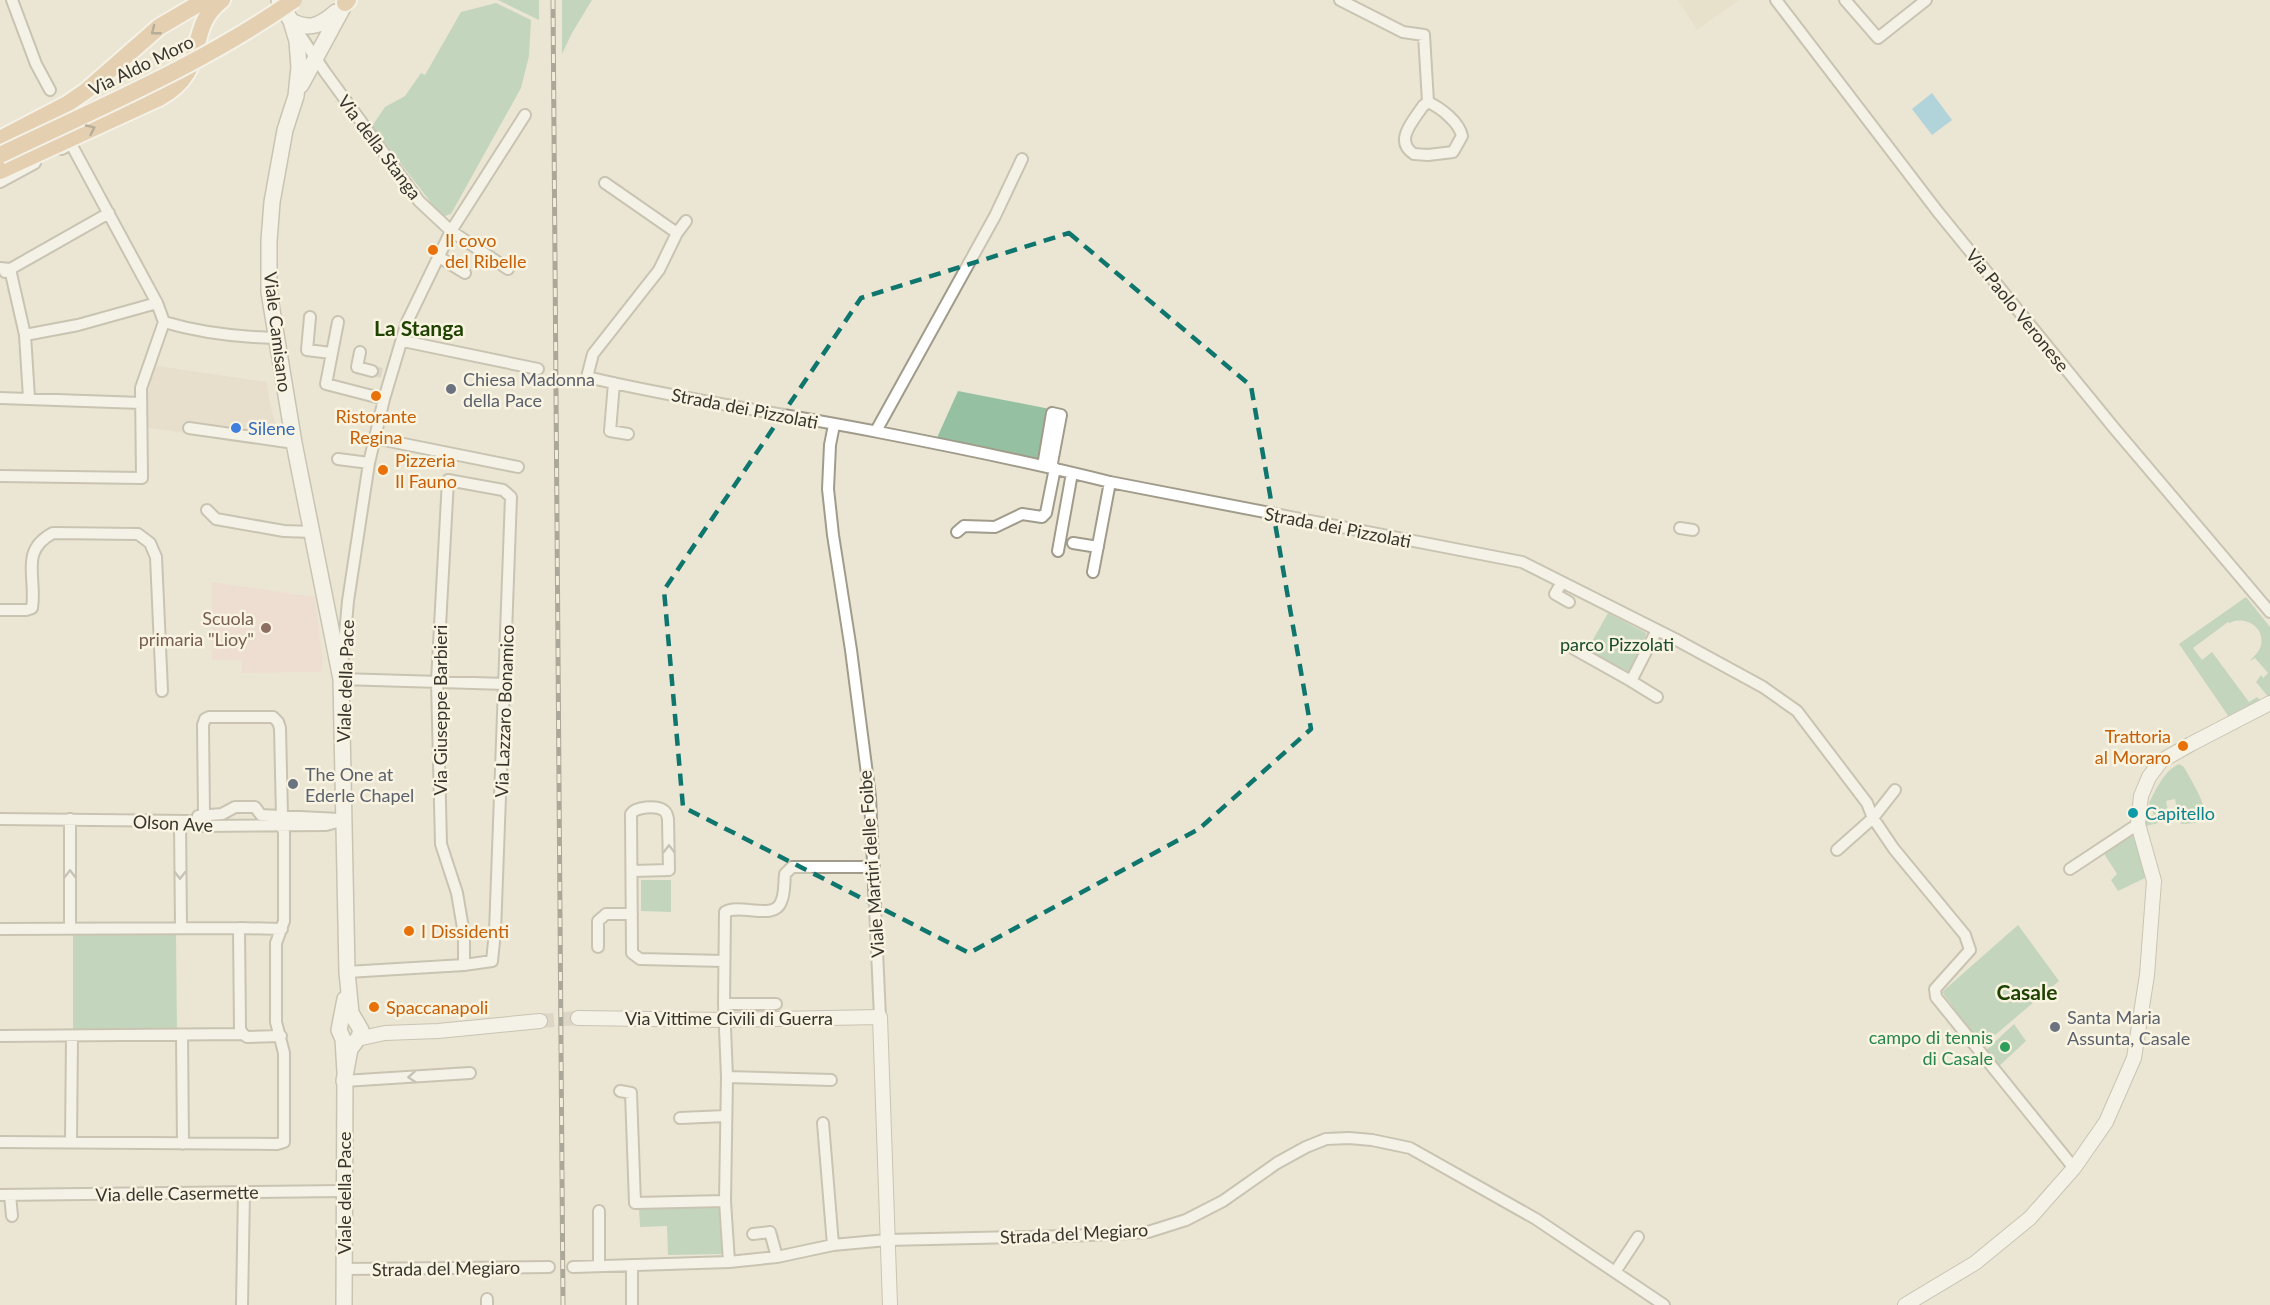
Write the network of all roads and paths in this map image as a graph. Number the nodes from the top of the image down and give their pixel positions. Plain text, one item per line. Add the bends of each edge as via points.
1 (12, 0) edge
2 (205, 0) edge
3 (222, 0) edge
4 (279, 0) edge
5 (294, 0) edge
6 (1340, 0) edge
7 (1776, 0) edge
8 (1845, 0) edge
9 (1926, 0) edge
10 (346, 1) edge
11 (183, 13) junction
12 (204, 20) junction
13 (291, 21) junction
14 (315, 57) junction
15 (50, 90) dead end
16 (296, 96) junction
17 (1428, 102) junction
18 (525, 115) dead end
19 (0, 139) edge
20 (0, 155) edge
21 (1022, 159) dead end
22 (0, 171) edge
23 (0, 182) edge
24 (605, 183) dead end
25 (109, 213) junction
26 (686, 221) dead end
27 (451, 231) junction
28 (677, 232) junction
29 (439, 257) junction
30 (508, 269) dead end
31 (3, 270) edge
32 (465, 273) dead end
33 (157, 303) junction
34 (310, 317) dead end
35 (164, 322) junction
36 (338, 322) dead end
37 (25, 334) junction
38 (275, 338) junction
39 (403, 341) junction
40 (360, 352) dead end
41 (331, 353) junction
42 (538, 369) dead end
43 (382, 373) junction
44 (614, 383) junction
45 (0, 398) edge
46 (29, 398) junction
47 (384, 399) junction
48 (141, 403) junction
49 (1061, 415) dead end
50 (834, 425) junction
51 (189, 428) dead end
52 (876, 431) junction
53 (628, 434) dead end
54 (374, 438) junction
55 (294, 442) junction
56 (338, 459) dead end
57 (369, 463) junction
58 (518, 467) dead end
59 (1050, 468) junction
60 (1072, 472) junction
61 (0, 476) edge
62 (1110, 482) junction
63 (477, 485) joint
64 (207, 510) dead end
65 (1680, 528) dead end
66 (1693, 530) dead end
67 (313, 532) junction
68 (957, 532) dead end
69 (1073, 543) dead end
70 (1098, 547) junction
71 (1058, 551) dead end
72 (1093, 572) dead end
73 (1562, 582) junction
74 (1569, 602) dead end
75 (0, 610) edge
76 (2270, 612) edge
77 (1657, 630) junction
78 (1574, 650) dead end
79 (341, 679) junction
80 (437, 681) junction
81 (1631, 681) junction
82 (506, 684) junction
83 (162, 691) dead end
84 (1657, 697) dead end
85 (2270, 704) edge
86 (1895, 790) dead end
87 (204, 816) junction
88 (1873, 818) junction
89 (0, 819) edge
90 (70, 819) junction
91 (279, 820) junction
92 (345, 820) junction
93 (184, 821) junction
94 (2138, 824) junction
95 (1837, 850) dead end
96 (874, 867) junction
97 (2070, 869) dead end
98 (632, 871) junction
99 (632, 914) junction
100 (181, 928) junction
101 (239, 928) junction
102 (0, 929) edge
103 (70, 929) junction
104 (282, 929) junction
105 (598, 947) dead end
106 (724, 961) junction
107 (464, 965) junction
108 (346, 972) junction
109 (724, 1004) junction
110 (776, 1004) dead end
111 (880, 1017) junction
112 (578, 1018) tunnel mouth
113 (725, 1020) junction
114 (540, 1021) tunnel mouth
115 (352, 1031) junction
116 (243, 1034) junction
117 (0, 1036) edge
118 (72, 1036) junction
119 (182, 1036) junction
120 (281, 1036) junction
121 (470, 1073) dead end
122 (727, 1077) junction
123 (831, 1080) dead end
124 (344, 1081) junction
125 (620, 1090) dead end
126 (726, 1116) junction
127 (680, 1118) dead end
128 (823, 1122) dead end
129 (71, 1141) junction
130 (0, 1143) edge
131 (183, 1144) junction
132 (2074, 1168) junction
133 (344, 1191) junction
134 (244, 1192) junction
135 (5, 1195) edge
136 (725, 1202) junction
137 (599, 1211) dead end
138 (12, 1216) dead end
139 (753, 1234) dead end
140 (1638, 1237) dead end
141 (887, 1240) junction
142 (833, 1245) junction
143 (777, 1257) junction
144 (729, 1262) junction
145 (599, 1265) junction
146 (632, 1265) junction
147 (549, 1267) dead end
148 (573, 1267) dead end
149 (344, 1269) junction
150 (1615, 1272) junction
151 (242, 1305) edge
152 (344, 1305) edge
153 (632, 1305) edge
154 (890, 1305) edge
155 (1664, 1305) edge
156 (1905, 1305) edge

1 - 15 street
2 - 11 main road
3 - 12 main road
4 - 13 main road, Viale Camisano
5 - 20 main road, Via Aldo Moro, bridge via 196,61
6 - 17 street via 1403,33 1424,35
7 - 76 street, Via Paolo Veronese via 1938,212
8 - 9 street via 1878,38
10 - 13 main road, Viale Camisano via 322,24 303,26
10 - 14 main road, Viale Camisano
11 - 12 main road via 200,12
11 -> 19 main road via 159,27 76,98
22 -> 12 main road via 170,92 192,65
13 - 14 street, Via della Stanga
13 - 16 main road, Viale Camisano via 299,55
14 - 16 main road, Viale Camisano
14 - 27 street, Via della Stanga via 419,201
16 - 38 main road, Viale Camisano via 285,130 272,202 269,292
17 - 17 street via 1461,127 1462,136 1453,152 1414,154 1406,145 1405,134
18 - 27 street, Viale della Pace
21 - 52 street via 1001,215
23 - 25 street via 71,144
24 - 28 street
25 - 31 street
25 - 33 street
26 - 28 street
27 - 29 street, Viale della Pace
27 - 30 street
28 - 44 street, Strada dei Pizzolati via 659,270 592,354 587,377
29 - 32 street
29 - 39 street, Viale della Pace via 407,322
31 - 37 street
33 - 35 street
33 - 37 street via 78,325
34 - 41 street via 307,350
35 - 38 street via 193,331
35 - 48 street via 141,388
36 - 41 street
37 - 46 street
38 - 55 main road, Viale Camisano
39 - 42 street
39 - 43 street, Viale della Pace
40 - 43 street via 357,367
41 - 47 street via 326,384
43 - 47 street, Viale della Pace
44 - 50 street, Strada dei Pizzolati
44 - 53 street via 610,431
45 - 46 street
46 - 48 street
47 - 54 street, Viale della Pace
48 - 61 street via 142,478
49 - 59 street via 1052,413
50 - 52 street, Strada dei Pizzolati
50 - 96 street, Viale Martiri delle Foibe via 828,489 832,535 870,797
51 - 55 street
52 - 59 street, Strada dei Pizzolati
54 - 57 street, Viale della Pace
54 - 58 street
55 - 67 main road, Viale Camisano
56 - 57 street
57 - 79 street, Viale della Pace via 348,600
59 - 60 street, Strada dei Pizzolati
59 - 68 street via 1046,513 1042,517 1022,514 995,527 964,526
60 - 62 street, Strada dei Pizzolati
60 - 71 street
62 - 70 street
62 - 73 street, Strada dei Pizzolati via 1522,562
63 - 80 street, Via Giuseppe Barbieri via 448,480
63 - 82 street, Via Lazzaro Bonamico via 503,490 511,497
64 - 67 street via 216,519
65 - 66 street
67 - 79 main road, Viale Camisano
69 - 70 street
70 - 72 street
73 - 74 street via 1555,594
73 - 77 street, Strada dei Pizzolati
75 - 83 street via 32,608 32,553 36,545 53,533 138,534 150,543 156,557
77 - 81 street
77 - 88 street, Strada dei Pizzolati via 1763,687 1797,711 1867,803
78 - 81 street
79 - 80 street
79 - 92 main road, Viale della Pace
80 - 82 street
80 - 107 street, Via Giuseppe Barbieri via 441,844 457,893
81 - 84 street
82 - 107 street, Via Lazzaro Bonamico via 492,961
85 - 94 street via 2162,761 2141,796
86 - 88 street
87 - 91 street via 222,814 235,807 255,807 261,815
87 - 91 street via 205,719 273,717 280,728
87 - 93 street
88 - 95 street
88 - 132 street, Strada dei Pizzolati via 1965,935 1970,950 1935,989 1936,997
89 - 90 street, Olson Ave
90 - 93 street, Olson Ave
103 -> 90 street
91 - 92 street, Olson Ave via 326,825
91 - 93 street, Olson Ave via 203,826
91 - 104 street via 284,832
92 - 108 main road, Viale della Pace
93 -> 100 street
94 - 97 street
94 - 132 street via 2154,881 2147,975 2134,1058 2106,1122
96 - 106 street via 792,867 785,874 779,907 768,912 736,908 725,912
96 - 111 street, Viale Martiri delle Foibe
98 -> 98 street via 669,870 668,819 660,808 637,808 630,814
98 - 99 street
99 - 105 street via 606,914 598,921
99 - 106 street via 632,953 638,959
100 - 101 street
100 - 103 street
101 - 104 street
101 - 116 street
102 - 103 street
104 - 120 street via 276,943 276,1022
106 - 109 street
107 - 108 street
108 - 115 main road, Viale della Pace
109 - 110 street
109 - 113 street
111 - 113 street, Via Vittime Civili di Guerra
111 - 141 street, Viale Martiri delle Foibe
112 - 113 street, Via Vittime Civili di Guerra
113 - 122 street
114 - 115 street via 386,1034
115 - 124 main road, Viale della Pace
116 - 119 street
116 - 120 street
117 - 118 street
118 - 119 street
118 - 129 street
119 - 131 street
120 - 131 street via 284,1142
121 -> 124 street
122 - 123 street
122 - 126 street
124 - 133 main road, Viale della Pace
125 - 136 street via 631,1093 634,1203
126 - 127 street
126 - 136 street
128 - 142 street
129 - 130 street
129 - 131 street
132 - 156 street via 2002,1243
133 - 134 street, Via delle Casermette
133 - 149 main road, Viale della Pace
134 - 135 street, Via delle Casermette
134 - 151 street
135 - 138 street, Via delle Casermette
136 - 144 street
137 - 145 street
139 - 143 street via 770,1232
140 - 150 street
141 - 142 street, Strada del Megiaro
141 - 150 street, Strada del Megiaro via 1148,1232 1186,1220 1223,1201 1306,1147 1326,1139 1349,1138 1410,1148 1536,1219
141 - 154 street, Viale Martiri delle Foibe
142 - 143 street, Strada del Megiaro
143 - 144 street, Strada del Megiaro
144 - 146 street, Strada del Megiaro
145 - 146 street, Strada del Megiaro
145 - 148 street, Strada del Megiaro
146 - 153 street
147 - 149 street, Strada del Megiaro
149 - 152 main road, Viale della Pace
150 - 155 street, Strada del Megiaro

